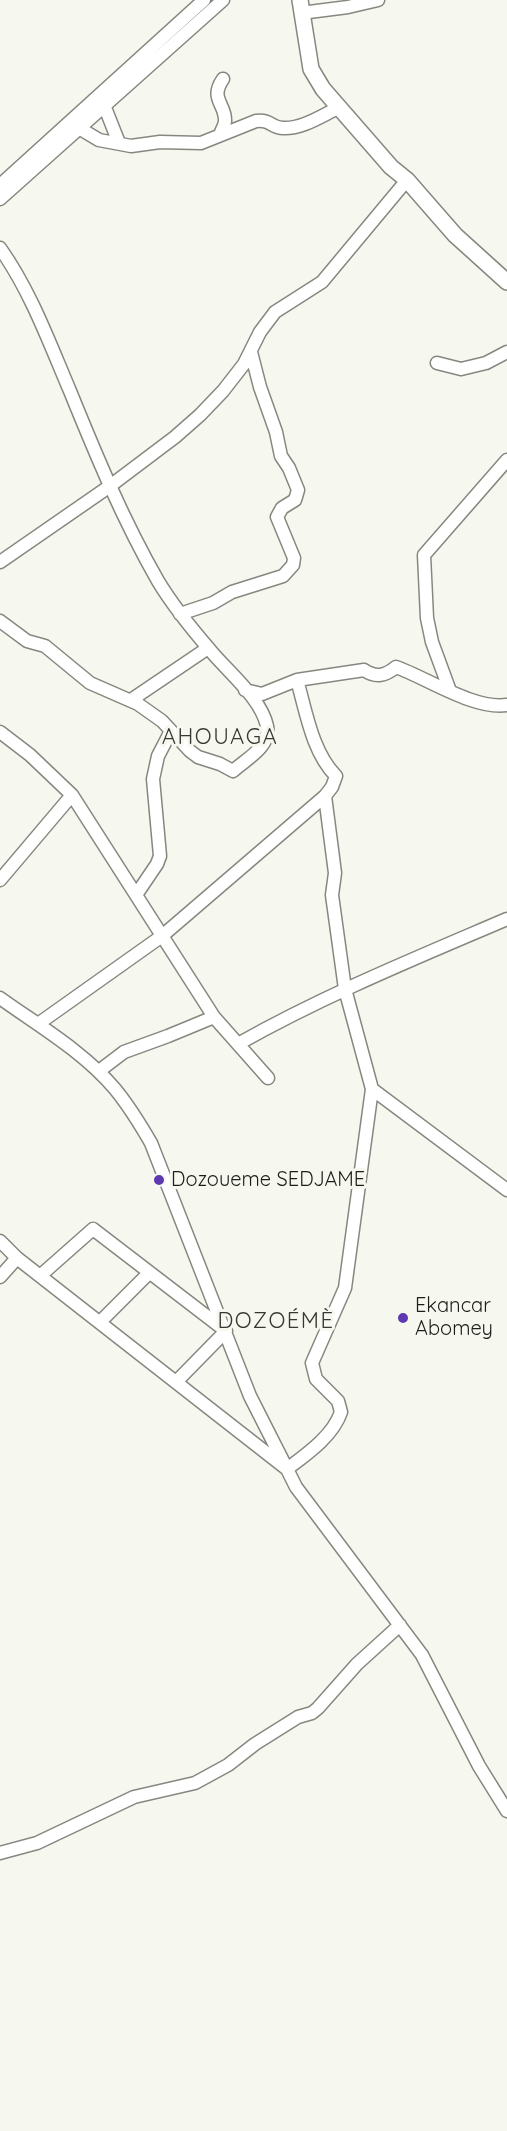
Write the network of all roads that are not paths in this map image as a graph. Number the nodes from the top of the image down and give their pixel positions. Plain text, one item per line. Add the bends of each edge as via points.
1 (204, 0) edge
2 (223, 0) edge
3 (378, 0) edge
4 (301, 7) edge
5 (223, 79) dead end
6 (104, 105) junction
7 (338, 108) junction
8 (79, 128) junction
9 (220, 135) junction
10 (120, 143) junction
11 (407, 180) junction
12 (0, 185) edge
13 (0, 199) edge
14 (0, 248) edge
15 (507, 282) edge
16 (251, 352) junction
17 (507, 352) edge
18 (437, 363) dead end
19 (507, 460) edge
20 (110, 486) junction
21 (0, 562) edge
22 (180, 614) junction
23 (0, 621) edge
24 (208, 648) junction
25 (297, 680) junction
26 (244, 690) junction
27 (450, 691) junction
28 (130, 700) junction
29 (507, 705) edge
30 (171, 731) junction
31 (0, 732) edge
32 (72, 795) junction
33 (325, 796) junction
34 (0, 880) edge
35 (136, 895) junction
36 (507, 919) edge
37 (162, 936) junction
38 (345, 989) junction
39 (1, 1000) edge
40 (214, 1017) junction
41 (38, 1024) junction
42 (238, 1044) junction
43 (99, 1071) junction
44 (268, 1078) dead end
45 (372, 1089) junction
46 (507, 1190) edge
47 (0, 1241) edge
48 (17, 1258) junction
49 (149, 1273) junction
50 (41, 1275) junction
51 (0, 1276) edge
52 (100, 1322) junction
53 (226, 1331) junction
54 (176, 1382) junction
55 (287, 1469) junction
56 (400, 1625) junction
57 (507, 1811) edge
58 (0, 1853) edge

1 - 12 street
2 - 6 street
3 - 4 street via 348,8
4 - 7 main road via 311,69
5 - 9 street via 217,90 225,120
6 - 8 street
6 - 10 street
7 - 9 street via 300,126 279,128 265,120 256,121
7 - 11 main road
8 - 10 street via 99,140
8 - 13 street
9 - 10 street via 201,143
11 - 15 main road via 455,235
11 - 16 street via 322,282 275,312
14 - 20 street via 30,298
16 - 20 street via 200,415
16 - 22 street via 281,456 298,490 295,500 282,508 277,517 294,558 293,565 283,576
17 - 18 street via 486,363 461,369
19 - 27 street via 424,555 427,618
20 - 21 street
20 - 22 street via 159,582
22 - 24 street
23 - 28 street via 27,641 45,646 90,683
24 - 26 street
24 - 28 street
25 - 26 street via 262,694
25 - 27 street via 364,670 372,675 387,675 396,667
25 - 33 street via 316,743 328,769 336,776
26 - 30 street via 256,702 268,729 261,748 233,771 198,757
27 - 29 street via 486,705
28 - 30 street
30 - 35 street via 158,756 153,779 160,856
31 - 32 street
32 - 34 street
32 - 35 street
33 - 37 street
33 - 38 street via 335,873 332,895
35 - 37 street
36 - 38 street
37 - 40 street
37 - 41 street
38 - 42 street
38 - 45 street
39 - 41 street
40 - 42 street
40 - 43 street via 124,1052
41 - 43 street
42 - 44 street
43 - 53 street via 132,1111 151,1143
45 - 46 street
45 - 55 street via 345,1288 312,1363 316,1379 338,1401 341,1412 321,1441
47 - 48 street
48 - 50 street
48 - 51 street
49 - 50 street via 93,1228
49 - 52 street
49 - 53 street
50 - 52 street
52 - 54 street
53 - 54 street
53 - 55 street via 250,1396
54 - 55 street
55 - 56 street
56 - 57 street via 422,1655 479,1766
56 - 58 street via 312,1713 298,1717 228,1765 195,1783 134,1797 37,1843

